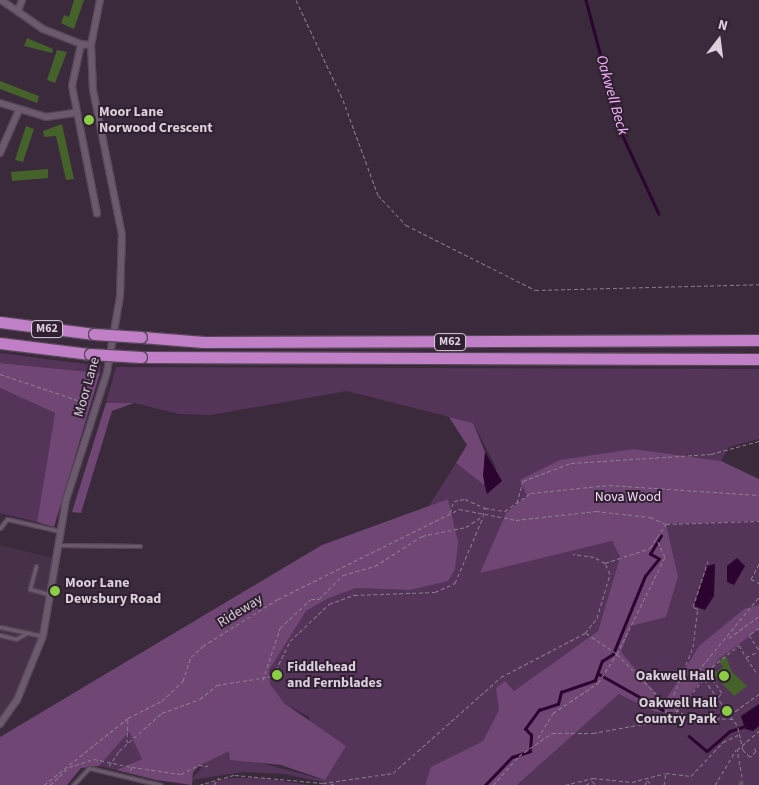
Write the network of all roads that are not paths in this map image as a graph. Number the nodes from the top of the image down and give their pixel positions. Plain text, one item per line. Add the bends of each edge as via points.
1 (1, 0) edge
2 (22, 0) edge
3 (100, 0) edge
4 (18, 11) junction
5 (81, 44) junction
6 (91, 45) junction
7 (0, 102) edge
8 (19, 110) junction
9 (76, 113) junction
10 (0, 153) edge
11 (97, 214) dead end
12 (0, 322) edge
13 (759, 340) edge
14 (0, 343) edge
15 (759, 359) edge
16 (0, 528) edge
17 (60, 531) junction
18 (59, 545) junction
19 (140, 546) dead end
20 (36, 566) dead end
21 (51, 595) junction
22 (0, 627) edge
23 (28, 633) junction
24 (0, 636) edge
25 (43, 636) junction
26 (0, 724) edge
27 (73, 785) edge
28 (161, 785) edge

1 - 4 street
2 - 4 street
3 - 6 street, Moor Lane
4 - 5 street via 43,29
5 - 6 street
5 - 9 street via 72,86
6 - 17 street, Moor Lane via 97,123 122,235 120,297 96,406 78,458
7 - 8 street
8 - 9 street via 53,118
8 - 10 street
9 - 11 street
12 - 13 highway, M62, bridge via 94,334 204,342
14 - 15 highway, M62, bridge via 141,357
16 - 17 lane via 7,519
17 - 18 street, Moor Lane
18 - 19 lane
18 - 21 street, Moor Lane
20 - 21 lane via 30,589
21 - 25 street, Moor Lane
22 - 23 lane
23 - 24 lane via 16,639
23 - 25 lane
25 - 26 street, Moor Lane via 17,700
27 - 28 lane via 89,768

